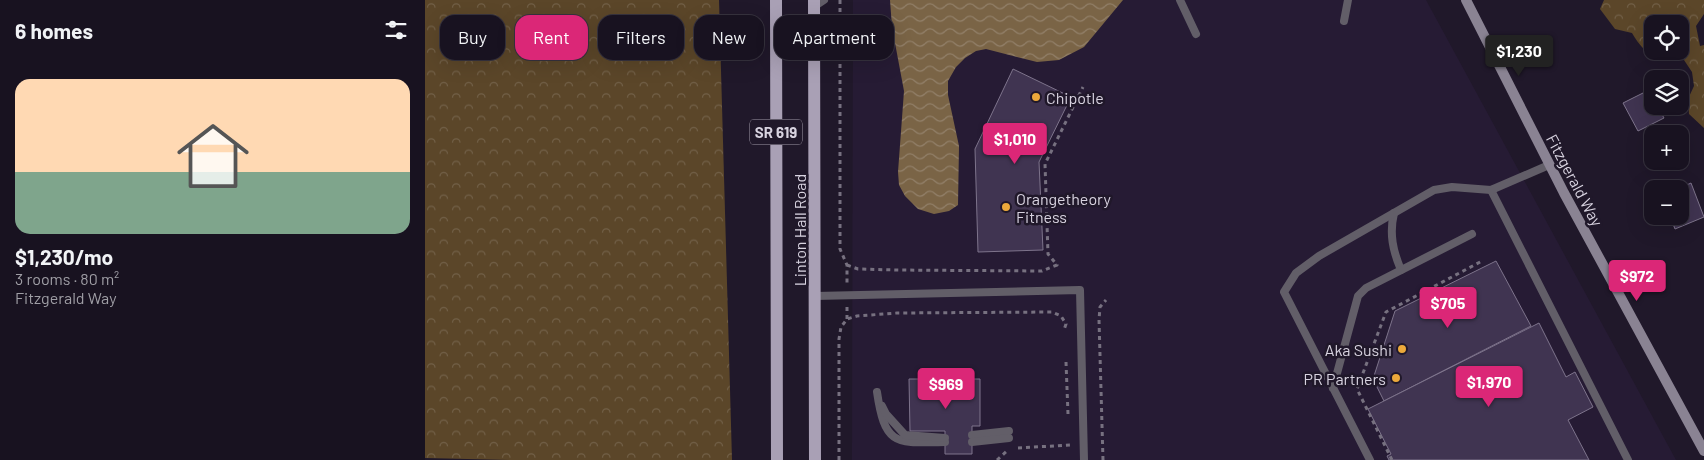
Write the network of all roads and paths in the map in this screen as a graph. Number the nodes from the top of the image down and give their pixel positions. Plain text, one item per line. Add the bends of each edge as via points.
1 (776, 0) edge
2 (840, 0) edge
3 (1179, 0) edge
4 (1348, 0) edge
5 (1466, 0) edge
6 (818, 2) edge
7 (1344, 21) dead end
8 (1196, 34) dead end
9 (1083, 86) dead end
10 (1549, 164) junction
11 (1491, 190) junction
12 (1394, 213) junction
13 (1471, 234) dead end
14 (1482, 261) dead end
15 (1401, 270) junction
16 (815, 296) junction
17 (1106, 300) dead end
18 (1064, 330) dead end
19 (1065, 362) dead end
20 (1333, 388) junction
21 (877, 392) dead end
22 (1068, 417) dead end
23 (1009, 434) dead end
24 (972, 438) dead end
25 (945, 440) dead end
26 (1704, 451) edge
27 (1070, 452) dead end
28 (777, 460) edge
29 (815, 460) edge
30 (839, 460) edge
31 (997, 460) edge
32 (1084, 460) edge
33 (1103, 460) edge
34 (1370, 460) edge
35 (1393, 460) edge
36 (1628, 460) edge

1 - 28 main road, Linton Hall Road / SR 619
2 - 9 path via 840,249 847,265 858,269 1042,272 1057,265 1048,254 1045,164
3 - 8 lane
4 - 7 lane
5 - 10 street, Fitzgerald Way
6 - 16 main road, Linton Hall Road / SR 619
10 - 11 lane
10 - 26 street, Fitzgerald Way
11 - 12 lane via 1453,187 1434,190
11 - 36 lane
12 - 15 lane via 1392,243
12 - 20 lane via 1319,256 1296,273 1284,292
13 - 15 lane
14 - 35 path via 1386,312 1357,389
15 - 20 lane via 1366,288 1358,296
16 - 29 main road, Linton Hall Road / SR 619
16 - 32 lane via 1080,290
17 - 33 path via 1099,320
18 - 30 path via 1066,324 1061,316 1052,312 897,313 847,319 839,338
19 - 22 path
20 - 34 lane
21 - 25 lane via 881,415 891,434 907,443
23 - 24 lane
27 - 31 path via 1070,444 1016,448

